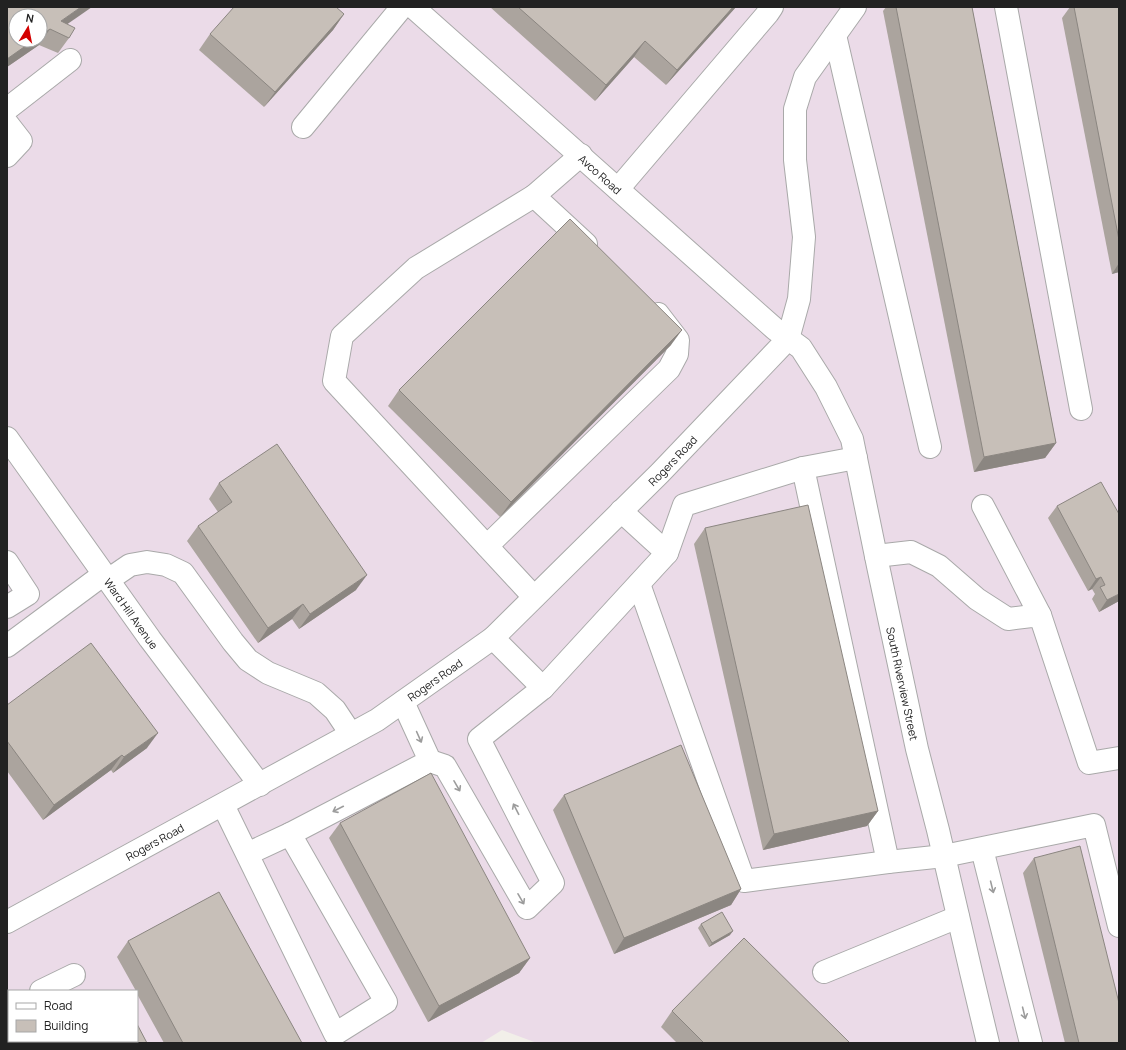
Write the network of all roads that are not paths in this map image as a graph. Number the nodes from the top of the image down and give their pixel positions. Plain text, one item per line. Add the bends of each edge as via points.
1 (402, 7) edge
2 (413, 7) edge
3 (772, 7) edge
4 (855, 7) edge
5 (1006, 7) edge
6 (835, 36) junction
7 (70, 60) edge
8 (7, 108) edge
9 (7, 124) edge
10 (303, 127) dead end
11 (581, 155) junction
12 (7, 156) edge
13 (618, 189) junction
14 (534, 196) junction
15 (598, 256) edge
16 (644, 299) edge
17 (788, 339) junction
18 (1081, 409) dead end
19 (9, 444) edge
20 (930, 447) dead end
21 (856, 458) junction
22 (803, 468) junction
23 (983, 506) dead end
24 (621, 511) junction
25 (487, 546) junction
26 (667, 553) junction
27 (876, 556) junction
28 (7, 562) edge
29 (106, 577) junction
30 (639, 584) junction
31 (534, 597) junction
32 (7, 607) edge
33 (1040, 615) junction
34 (493, 638) junction
35 (7, 646) edge
36 (544, 688) junction
37 (403, 702) junction
38 (351, 734) junction
39 (1119, 758) edge
40 (430, 761) junction
41 (260, 785) junction
42 (223, 805) junction
43 (290, 834) junction
44 (982, 849) junction
45 (247, 854) junction
46 (944, 856) junction
47 (888, 862) junction
48 (958, 917) junction
49 (7, 922) edge
50 (1119, 926) edge
51 (824, 972) dead end
52 (74, 975) dead end
53 (43, 990) edge
54 (988, 1043) edge
55 (1031, 1043) edge

1 - 10 street
2 - 11 street, Avco Road
3 - 13 street
4 - 6 street
5 - 18 street
6 - 17 street via 805,77 795,109 795,160 804,237 799,299
6 - 20 street
7 - 8 street
9 - 12 street via 21,141
11 - 13 street, Avco Road
11 - 14 street
13 - 17 street, Avco Road
14 - 15 street
14 - 25 street via 416,268 342,336 334,381
16 - 25 street via 678,340 677,354 669,369
17 - 21 street, South Riverview Street via 801,348 826,387 852,439
17 - 24 street, Rogers Road
19 - 29 street, Ward Hill Avenue
21 - 22 street
21 - 27 street, South Riverview Street
22 - 26 street via 684,505
22 - 47 street
23 - 33 street
24 - 26 street
24 - 31 street, Rogers Road
25 - 31 street
26 - 30 street
27 - 33 street via 911,552 940,566 977,599 1008,619
27 - 46 street, South Riverview Street via 917,749
28 - 32 street via 28,594
29 - 35 street
29 - 38 street via 130,565 147,562 166,565 183,573 248,660 268,673 316,693 334,710
29 - 41 street, Ward Hill Avenue
30 - 36 street
30 - 47 street via 744,881
31 - 34 street, Rogers Road
33 - 39 street via 1089,763
34 - 36 street
34 - 37 street, Rogers Road
40 -> 36 street via 445,766 526,908 553,883 479,738
37 - 38 street, Rogers Road
37 -> 40 street
38 - 41 street, Rogers Road
40 -> 43 street
41 - 42 street, Rogers Road
42 - 45 street
42 - 49 street, Rogers Road
43 - 45 street
43 - 45 street via 386,1002 335,1034
44 - 46 street
44 - 50 street via 1094,825
44 -> 55 street
46 - 47 street
46 - 48 street, South Riverview Street
48 - 51 street
48 - 54 street, South Riverview Street
52 - 53 street

